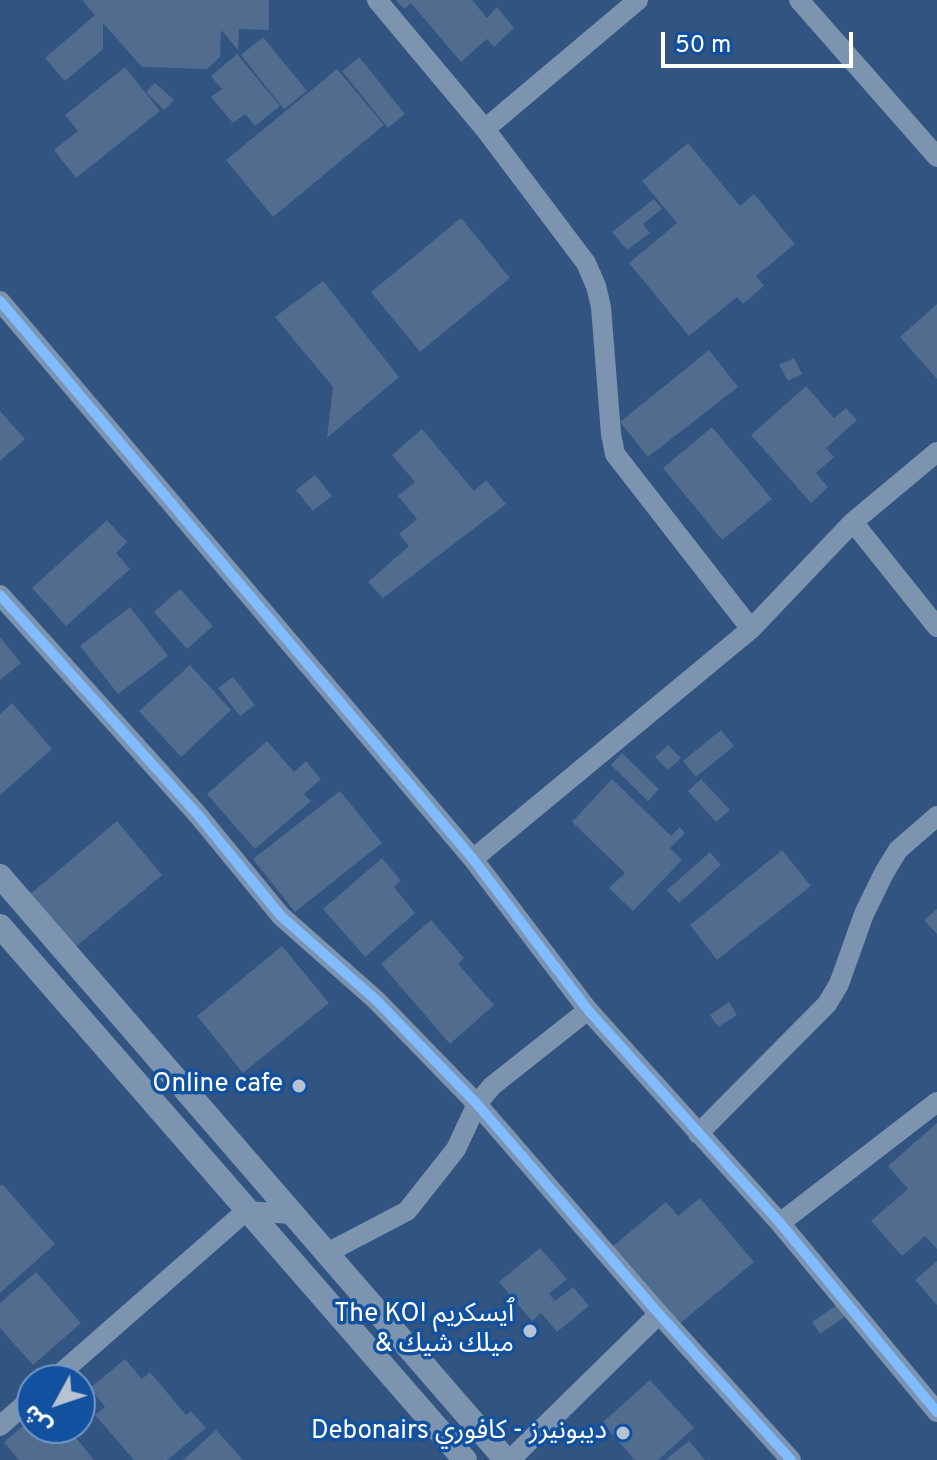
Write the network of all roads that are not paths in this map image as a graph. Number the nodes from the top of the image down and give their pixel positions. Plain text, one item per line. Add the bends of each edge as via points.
1 (377, 0) edge
2 (638, 0) edge
3 (799, 0) edge
4 (485, 129) junction
5 (937, 157) edge
6 (0, 301) edge
7 (937, 452) edge
8 (853, 522) junction
9 (0, 595) edge
10 (937, 627) edge
11 (751, 629) junction
12 (937, 816) edge
13 (473, 859) junction
14 (0, 876) edge
15 (0, 926) edge
16 (588, 1010) junction
17 (937, 1102) edge
18 (477, 1104) junction
19 (698, 1134) junction
20 (246, 1211) junction
21 (292, 1214) junction
22 (780, 1223) junction
23 (325, 1254) junction
24 (659, 1314) junction
25 (71, 1364) edge
26 (16, 1412) edge
27 (937, 1412) edge
28 (0, 1426) edge
29 (465, 1460) edge
30 (508, 1460) edge
31 (791, 1460) edge

1 - 4 street
2 - 4 street
3 - 5 street
4 - 11 street via 586,263 596,286 615,454
6 - 13 street
7 - 8 street
8 - 10 street
8 - 11 street
9 - 18 street via 198,815 281,916 376,1000
11 - 13 street
12 - 19 street via 898,850 884,873 827,1004
13 - 16 street
14 - 21 street
15 - 20 street
16 - 18 street via 492,1086
16 - 19 street
17 - 22 street
18 - 23 street via 456,1149 407,1211
18 - 24 street
19 - 22 street
20 - 21 street
20 - 25 street
20 - 29 street
21 - 23 street
22 - 27 street
23 - 30 street
24 - 30 street
24 - 31 street
26 - 28 street

